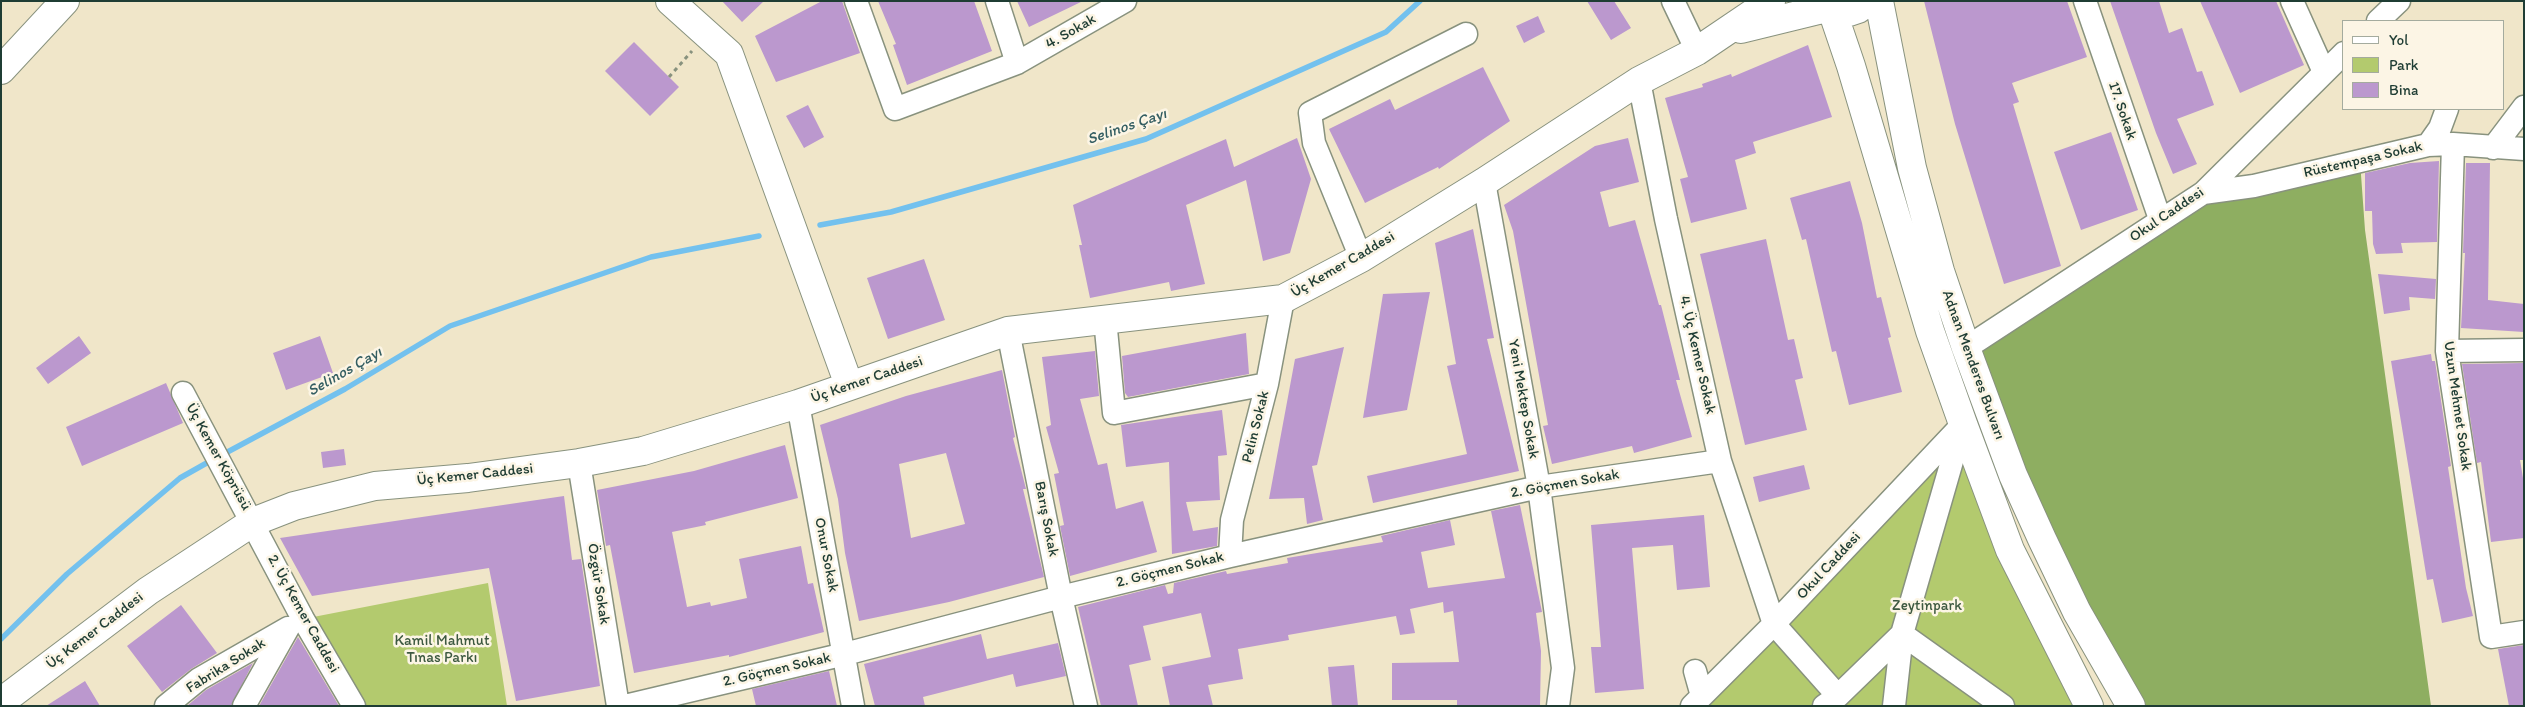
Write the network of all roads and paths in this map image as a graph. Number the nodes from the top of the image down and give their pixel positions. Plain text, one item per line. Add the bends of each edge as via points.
1 (65, 1) edge
2 (670, 1) edge
3 (856, 1) edge
4 (997, 1) edge
5 (1125, 1) edge
6 (1673, 1) edge
7 (1771, 1) edge
8 (1869, 1) edge
9 (1879, 1) edge
10 (2085, 1) edge
11 (2292, 1) edge
12 (2399, 1) edge
13 (1828, 4) edge
14 (2379, 20) edge
15 (1725, 33) junction
16 (1466, 34) dead end
17 (692, 51) dead end
18 (1697, 51) junction
19 (2342, 55) edge
20 (1017, 63) junction
21 (1, 70) edge
22 (2324, 72) junction
23 (668, 77) dead end
24 (1640, 81) junction
25 (2524, 107) edge
26 (2446, 110) edge
27 (2453, 144) junction
28 (2428, 145) junction
29 (2493, 148) junction
30 (2524, 149) edge
31 (1484, 182) junction
32 (2203, 192) junction
33 (2160, 220) junction
34 (1360, 258) junction
35 (1283, 299) junction
36 (1105, 319) junction
37 (1008, 331) junction
38 (1966, 348) junction
39 (2524, 350) edge
40 (2447, 351) junction
41 (1267, 384) junction
42 (849, 385) junction
43 (183, 393) dead end
44 (798, 404) junction
45 (1962, 424) junction
46 (1720, 461) junction
47 (579, 463) junction
48 (1539, 487) junction
49 (248, 513) junction
50 (1230, 556) junction
51 (1061, 597) junction
52 (296, 623) junction
53 (1774, 624) junction
54 (2524, 632) edge
55 (1902, 634) junction
56 (845, 654) junction
57 (1694, 671) dead end
58 (1697, 701) edge
59 (1831, 701) edge
60 (1, 702) edge
61 (166, 706) edge
62 (244, 706) edge
63 (354, 706) edge
64 (618, 706) edge
65 (625, 706) edge
66 (853, 706) edge
67 (1086, 706) edge
68 (1558, 706) edge
69 (1894, 706) edge
70 (2003, 706) edge
71 (2088, 706) edge
72 (2131, 706) edge

1 - 21 main road
2 - 42 main road via 729,54
3 - 20 street, 4. Sokak via 895,109
4 - 20 street
5 - 20 street, 4. Sokak
6 - 18 street
7 - 15 main road, Üç Kemer Caddesi
8 - 13 main road via 1849,12
9 - 38 main road, Adnan Menderes Bulvarı via 1912,168 1940,271
10 - 33 street, 17. Sokak
11 - 22 street
12 - 14 street
13 - 15 main road
13 - 45 main road, Adnan Menderes Bulvarı via 1851,66 1930,331
15 - 18 main road, Üç Kemer Caddesi
16 - 34 street via 1310,113 1314,143
17 - 23 path
18 - 24 main road, Üç Kemer Caddesi
19 - 22 street, Okul Caddesi
22 - 32 street, Okul Caddesi
24 - 31 main road, Üç Kemer Caddesi
24 - 46 street, 4. Üç Kemer Sokak via 1666,219
25 - 29 street
26 - 28 street via 2440,128
27 - 28 street, Rüstempaşa Sokak
27 - 29 street, Rüstempaşa Sokak
27 - 40 street, Uzun Mehmet Sokak
28 - 32 street, Rüstempaşa Sokak via 2254,186
29 - 30 street, Rüstempaşa Sokak
31 - 34 main road, Üç Kemer Caddesi
31 - 48 street, Yeni Mektep Sokak
32 - 33 street, Okul Caddesi
33 - 38 street, Okul Caddesi
34 - 35 main road, Üç Kemer Caddesi
35 - 36 main road, Üç Kemer Caddesi
35 - 41 street, Pelin Sokak
36 - 37 main road, Üç Kemer Caddesi
36 - 41 street via 1114,412
37 - 42 main road, Üç Kemer Caddesi
37 - 51 street, Barış Sokak
38 - 72 main road, Adnan Menderes Bulvarı via 2013,475 2042,540 2077,612
39 - 40 street
40 - 54 street, Uzun Mehmet Sokak via 2491,637
41 - 50 street, Pelin Sokak via 1232,520
42 - 44 main road, Üç Kemer Caddesi
43 - 49 street, Üç Kemer Köprüsü
44 - 47 main road, Üç Kemer Caddesi via 643,451
44 - 56 street, Onur Sokak
45 - 53 street, Okul Caddesi
45 - 55 street
45 - 71 main road, Adnan Menderes Bulvarı via 2010,550
46 - 48 street, 2. Göçmen Sokak
46 - 53 street, 4. Üç Kemer Sokak
47 - 49 main road, Üç Kemer Caddesi via 376,486 294,506
47 - 64 street, Özgür Sokak
48 - 50 street, 2. Göçmen Sokak
48 - 68 street, Yeni Mektep Sokak via 1563,668
49 - 52 street, 2. Üç Kemer Caddesi
49 - 60 main road, Üç Kemer Caddesi
50 - 51 street, 2. Göçmen Sokak
51 - 56 street, 2. Göçmen Sokak
51 - 67 street, Barış Sokak
52 - 61 street, Fabrika Sokak via 199,679
52 - 62 street
52 - 63 street, 2. Üç Kemer Caddesi
53 - 58 street, Okul Caddesi
53 - 59 street
55 - 59 street
55 - 69 street
55 - 70 street
56 - 65 street, 2. Göçmen Sokak
56 - 66 street, Onur Sokak
57 - 58 street

